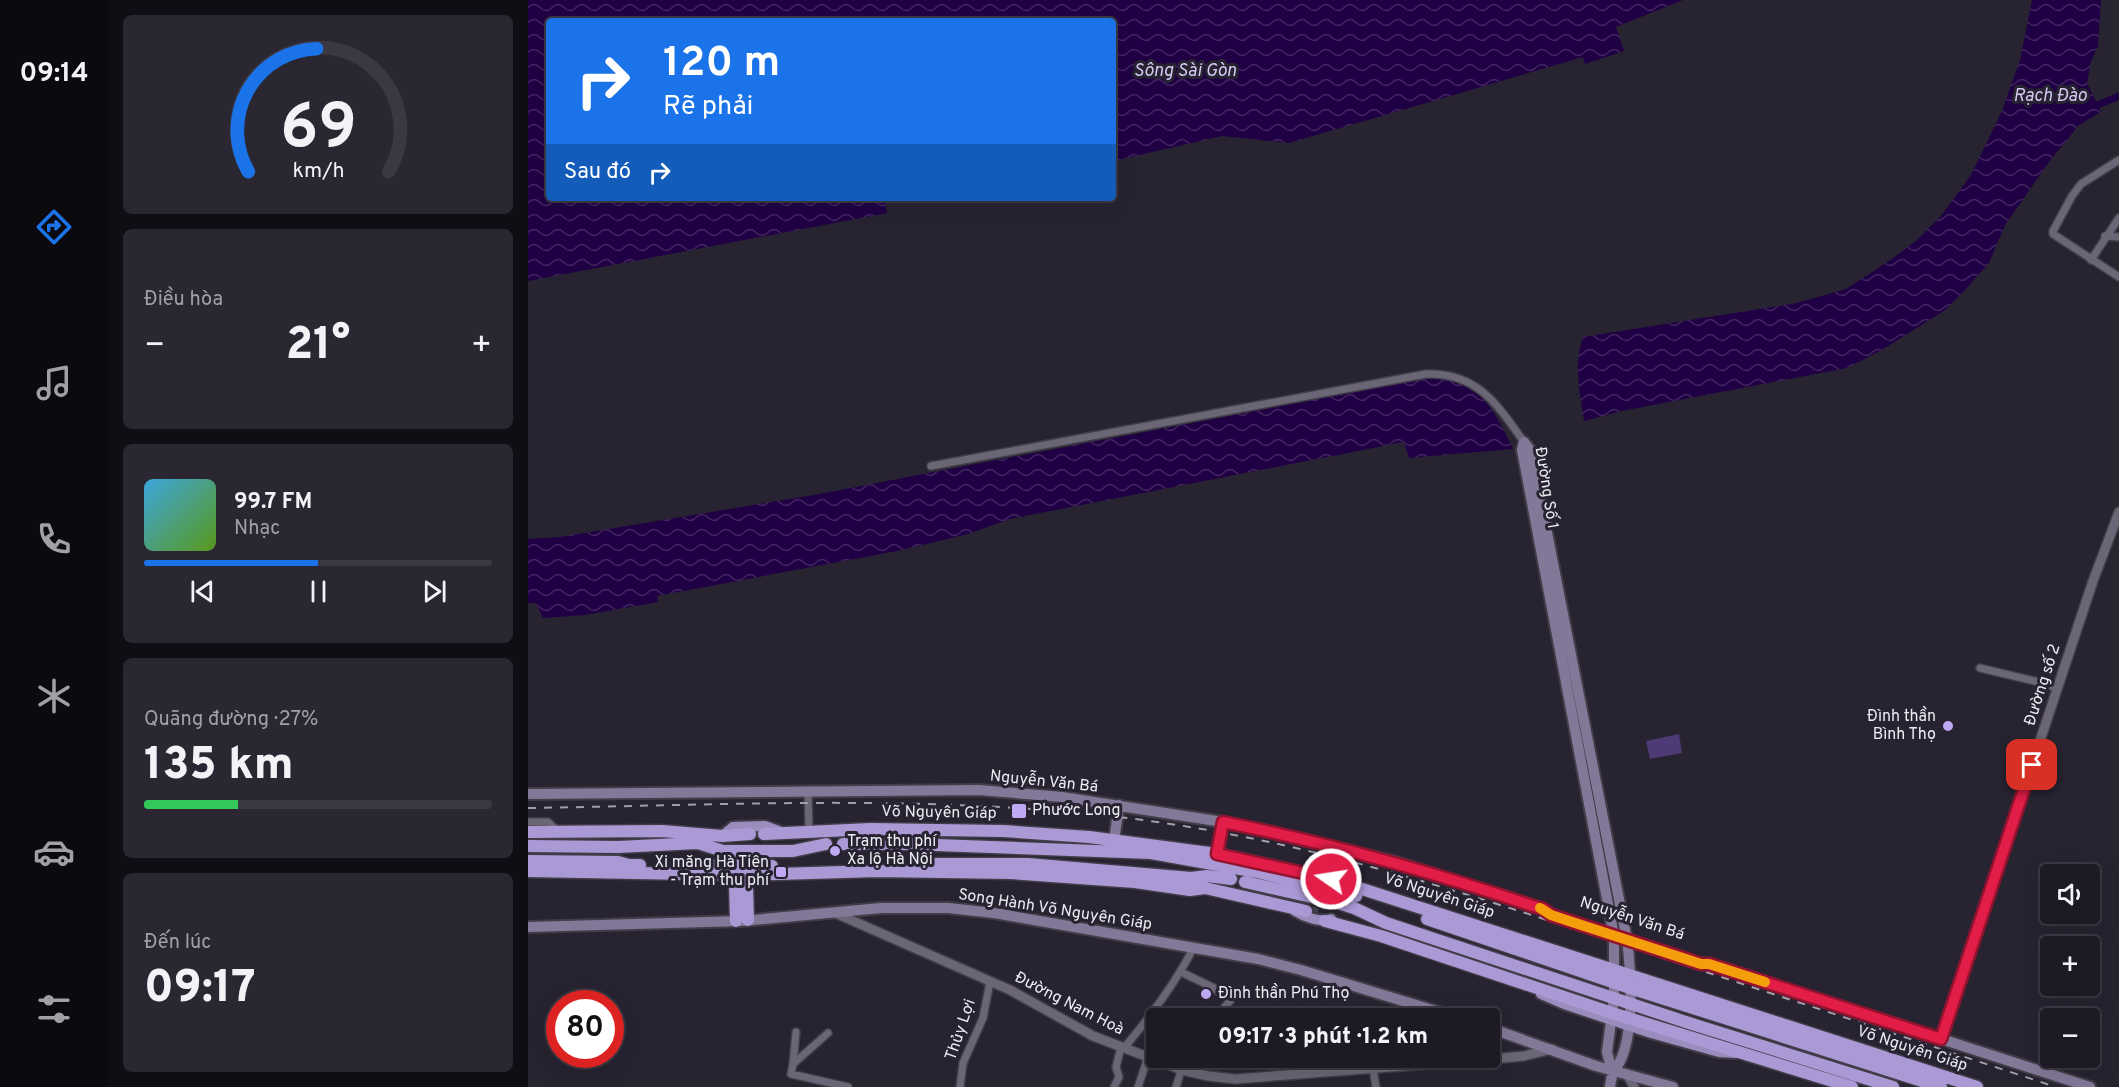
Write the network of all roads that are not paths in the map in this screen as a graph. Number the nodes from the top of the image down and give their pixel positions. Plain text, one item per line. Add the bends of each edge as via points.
1 (2119, 160) edge
2 (2119, 218) edge
3 (2105, 236) junction
4 (2119, 237) edge
5 (2091, 260) junction
6 (2119, 277) edge
7 (1524, 442) junction
8 (931, 466) dead end
9 (2119, 512) edge
10 (1980, 668) dead end
11 (2058, 689) junction
12 (808, 790) junction
13 (528, 794) edge
14 (1119, 805) junction
15 (528, 822) edge
16 (1223, 822) junction
17 (870, 829) junction
18 (662, 831) junction
19 (528, 832) edge
20 (560, 832) junction
21 (809, 832) junction
22 (784, 833) junction
23 (750, 834) dead end
24 (765, 834) dead end
25 (722, 836) junction
26 (691, 843) junction
27 (909, 843) junction
28 (826, 844) dead end
29 (843, 844) dead end
30 (528, 846) edge
31 (1113, 846) junction
32 (1167, 847) junction
33 (1151, 854) junction
34 (1217, 854) junction
35 (528, 861) edge
36 (629, 865) junction
37 (726, 866) junction
38 (759, 866) junction
39 (654, 869) junction
40 (528, 871) edge
41 (618, 872) junction
42 (742, 875) junction
43 (1191, 878) junction
44 (1231, 879) dead end
45 (1245, 882) dead end
46 (1204, 888) junction
47 (1290, 907) junction
48 (1306, 911) tunnel mouth
49 (834, 913) junction
50 (1327, 918) junction
51 (742, 920) junction
52 (1386, 923) junction
53 (528, 927) edge
54 (1614, 932) junction
55 (1626, 936) junction
56 (1194, 947) junction
57 (1181, 972) junction
58 (1615, 976) junction
59 (990, 982) junction
60 (1630, 982) junction
61 (1614, 999) junction
62 (1630, 1004) junction
63 (1225, 1008) edge
64 (1426, 1008) edge
65 (1645, 1009) junction
66 (1612, 1016) junction
67 (1674, 1019) junction
68 (1629, 1021) junction
69 (796, 1032) dead end
70 (1500, 1032) edge
71 (828, 1033) dead end
72 (1691, 1036) junction
73 (1941, 1039) junction
74 (1122, 1048) junction
75 (1552, 1049) junction
76 (1741, 1052) junction
77 (1146, 1056) edge
78 (1500, 1057) edge
79 (1146, 1063) edge
80 (793, 1064) junction
81 (1178, 1068) edge
82 (1314, 1068) edge
83 (1376, 1068) edge
84 (1372, 1069) junction
85 (1182, 1070) junction
86 (1612, 1071) junction
87 (1315, 1072) junction
88 (1626, 1074) junction
89 (848, 1087) edge
90 (960, 1087) edge
91 (1114, 1087) edge
92 (1138, 1087) edge
93 (1176, 1087) edge
94 (1376, 1087) edge
95 (1610, 1087) edge
96 (1634, 1087) edge
97 (1673, 1087) edge
98 (1852, 1087) edge
99 (1893, 1087) edge
100 (1941, 1087) edge
101 (1977, 1087) edge
102 (2090, 1087) edge

1 - 5 street via 2081,184 2053,231
2 - 3 street
3 - 4 street
3 - 5 street
5 - 6 street
7 - 8 street via 1501,409 1470,381 1442,373
7 - 54 main road, Đường Số 1 via 1524,462
7 - 55 main road, Đường Số 1 via 1531,450
9 - 11 street, Đường số 2
10 - 11 street
11 - 73 street, Đường số 2
12 - 13 main road, Nguyễn Văn Bá
12 - 14 main road, Nguyễn Văn Bá via 989,790
12 - 21 street
14 - 16 main road, Nguyễn Văn Bá
14 - 31 main road
15 - 20 street via 548,822
16 - 34 main road
16 - 54 main road, Nguyễn Văn Bá via 1381,858 1553,909
17 - 21 highway, Võ Nguyên Giáp
17 - 27 highway
17 - 31 highway, Võ Nguyên Giáp via 1089,837
18 - 20 highway, Võ Nguyên Giáp
18 - 25 highway, Võ Nguyên Giáp
18 - 26 highway
19 - 20 highway, Võ Nguyên Giáp
21 - 22 highway, Võ Nguyên Giáp
22 - 24 highway, Võ Nguyên Giáp
22 - 25 main road, Võ Nguyên Giáp via 765,826 733,826
23 - 25 highway, Võ Nguyên Giáp
25 - 26 highway
26 - 28 highway via 723,851 793,851
26 - 30 highway
27 - 29 highway, Võ Nguyên Giáp
27 - 31 highway, Võ Nguyên Giáp
31 - 32 highway, Võ Nguyên Giáp
31 - 33 highway, Võ Nguyên Giáp
32 - 33 highway
32 - 34 highway, Võ Nguyên Giáp
33 - 58 highway, Võ Nguyên Giáp via 1257,872 1332,890
34 - 58 highway, Võ Nguyên Giáp via 1331,879
35 - 36 highway
36 - 39 highway
36 - 41 highway
37 - 38 highway
37 - 39 highway
37 - 42 highway
38 - 42 highway
38 - 43 highway via 1028,864
39 - 41 highway
39 - 42 highway
40 - 41 highway
42 - 46 highway via 1011,873 1190,890
42 - 51 highway via 747,885
43 - 44 highway
43 - 46 highway
45 - 52 highway via 1338,903
46 - 47 highway
47 - 48 highway
47 - 50 main road via 1302,915
49 - 51 main road, Song Hành Võ Nguyên Giáp
49 - 56 main road, Song Hành Võ Nguyên Giáp via 903,907 971,910
49 - 59 street, Đường Nam Hoà
50 - 52 highway
50 - 66 highway
51 - 53 main road, Song Hành Võ Nguyên Giáp
52 - 61 highway
54 - 55 main road, Nguyễn Văn Bá
54 - 58 main road, Đường Số 1
55 - 60 main road, Đường Số 1
55 - 73 main road, Nguyễn Văn Bá via 1701,964
56 - 57 street
56 - 64 main road, Song Hành Võ Nguyên Giáp via 1301,970
57 - 63 street via 1214,988 1230,1001
57 - 74 street via 1161,1004
58 - 60 highway
58 - 61 main road, Đường Số 1
59 - 74 street, Đường Nam Hoà
59 - 90 street, Thủy Lợi via 983,1018 963,1063
60 - 62 main road, Đường Số 1
60 - 100 highway, Võ Nguyên Giáp
60 - 101 highway, Võ Nguyên Giáp
61 - 62 highway
61 - 66 main road, Đường Số 1
62 - 65 highway
62 - 68 main road, Đường Số 1
65 - 67 highway
65 - 68 highway
66 - 68 highway
66 - 86 main road, Đường Số 1 via 1606,1052
67 - 72 highway
67 - 99 highway
68 - 72 highway
68 - 76 main road via 1719,1053
68 - 86 main road, Đường Số 1 via 1622,1057
69 - 80 street
70 - 75 main road
71 - 80 street
72 - 76 highway
73 - 102 main road, Nguyễn Văn Bá
74 - 77 street, Đường Nam Hoà
74 - 91 street
75 - 78 street, Đường Nam Hoà
75 - 86 main road
76 - 98 highway
79 - 92 street
80 - 89 street via 791,1074
81 - 85 street, Đường Nam Hoà
82 - 87 street
83 - 84 street, Đường Nam Hoà
84 - 87 street, Đường Nam Hoà
84 - 94 street
85 - 87 street, Đường Nam Hoà via 1235,1079
85 - 93 street
86 - 88 main road
86 - 95 main road
88 - 96 street
88 - 97 main road

